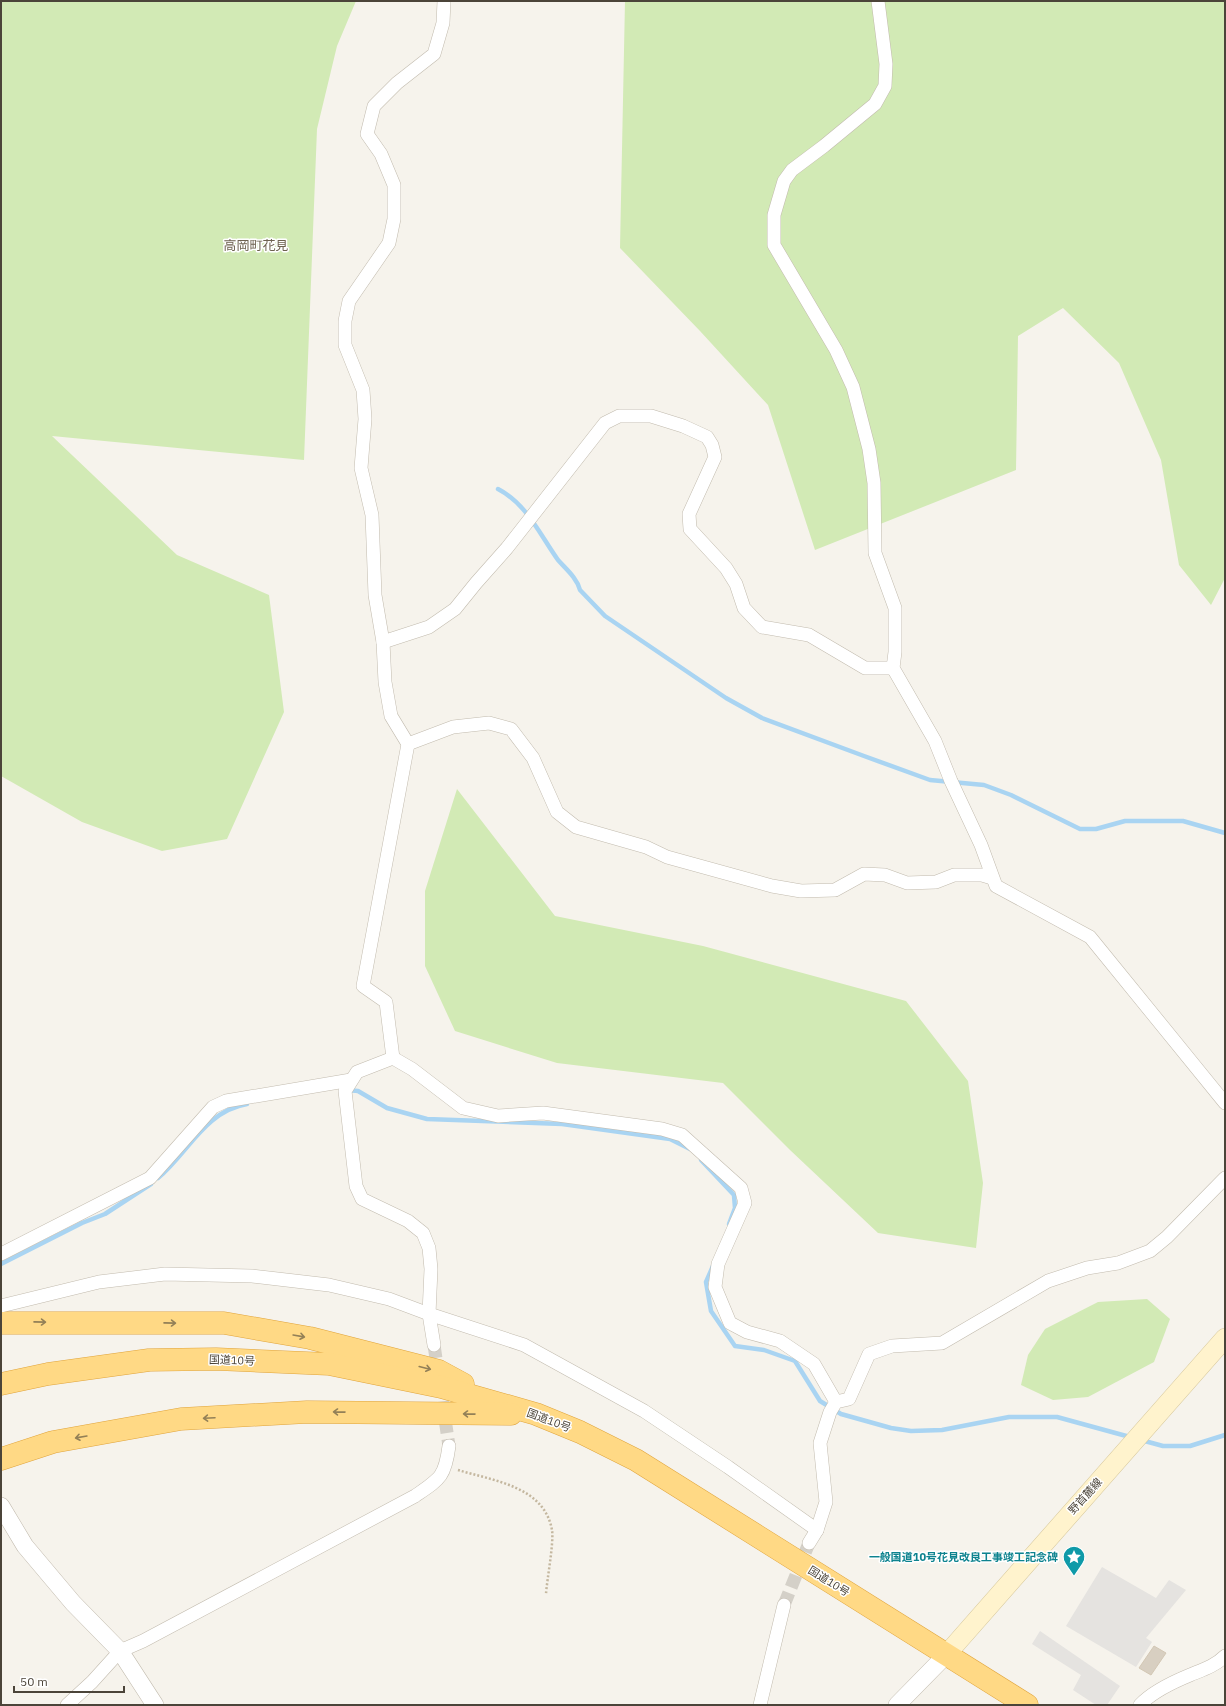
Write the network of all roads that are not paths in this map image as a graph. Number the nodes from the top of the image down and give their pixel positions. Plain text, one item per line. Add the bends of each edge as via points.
1 (444, 1) edge
2 (878, 1) edge
3 (383, 642) junction
4 (893, 668) junction
5 (408, 744) junction
6 (992, 878) junction
7 (393, 1058) junction
8 (350, 1080) junction
9 (1225, 1103) edge
10 (1225, 1178) edge
11 (1, 1254) edge
12 (1, 1306) edge
13 (429, 1314) junction
14 (1, 1323) edge
15 (1225, 1338) edge
16 (434, 1345) tunnel mouth
17 (1, 1384) edge
18 (494, 1402) junction
19 (836, 1402) junction
20 (536, 1414) junction
21 (449, 1446) tunnel mouth
22 (1, 1459) edge
23 (1, 1506) edge
24 (817, 1530) junction
25 (809, 1543) tunnel mouth
26 (784, 1605) tunnel mouth
27 (120, 1651) junction
28 (946, 1655) junction
29 (1225, 1656) edge
30 (67, 1705) edge
31 (155, 1705) edge
32 (760, 1705) edge
33 (897, 1705) edge
34 (1027, 1705) edge
35 (1140, 1705) edge

1 - 3 street via 443,22 434,54 397,83 374,106 370,118 367,134 381,154 394,185 394,219 389,243 349,301 345,321 345,345 363,390 365,419 361,468 372,515 375,595
2 - 4 street via 886,64 884,86 875,104 792,170 784,181 774,215 774,245 836,350 853,387 874,483 875,553 895,608
3 - 4 street via 429,627 455,609 507,548 605,423 619,416 651,416 684,426 707,437 712,445 715,458 689,514 690,529 726,568 736,584 744,608 762,627 809,635 865,668
3 - 5 street via 385,682 391,716
4 - 6 street via 935,741 981,845
5 - 6 street via 453,727 489,723 511,729 533,758 557,812 576,827 667,857 772,886 801,892 835,890 864,874 884,875 907,883 936,882 954,875 982,875
5 - 7 street via 363,986 386,1002
6 - 9 street via 996,886 1090,937
7 - 8 street via 357,1072
7 - 19 street via 412,1069 463,1108 498,1116 543,1113 682,1135 741,1188 744,1202 718,1264 715,1287 730,1322 747,1332 780,1341 814,1364
8 - 11 street via 226,1101 213,1107 150,1178
8 - 13 street via 345,1091 356,1186 362,1199 408,1221 424,1233 429,1248 431,1269
10 - 19 street via 1150,1251 1118,1263 1087,1268 1048,1281 942,1343 892,1346 869,1354 849,1399
12 - 13 street via 100,1282 165,1274 252,1276 329,1285 389,1299
13 - 16 street
13 - 24 street via 524,1345 624,1400 728,1467
14 -> 18 highway via 224,1324 310,1338 439,1371
15 - 28 main road, 野首麓線
17 - 18 highway, 国道10号 via 48,1374 149,1360 216,1359 329,1364 441,1387
18 - 20 highway, 国道10号
19 - 24 street via 820,1443 826,1502
20 -> 22 highway via 307,1412 181,1419 53,1442
20 - 28 highway, 国道10号 via 580,1432 636,1460
21 - 27 street via 446,1466 438,1480 415,1496
23 - 27 street via 25,1546 73,1603
24 - 25 street
26 - 32 street
27 - 30 street
27 - 31 street
28 - 33 street
28 - 34 highway, 国道10号
29 - 35 street via 1218,1663 1183,1678

